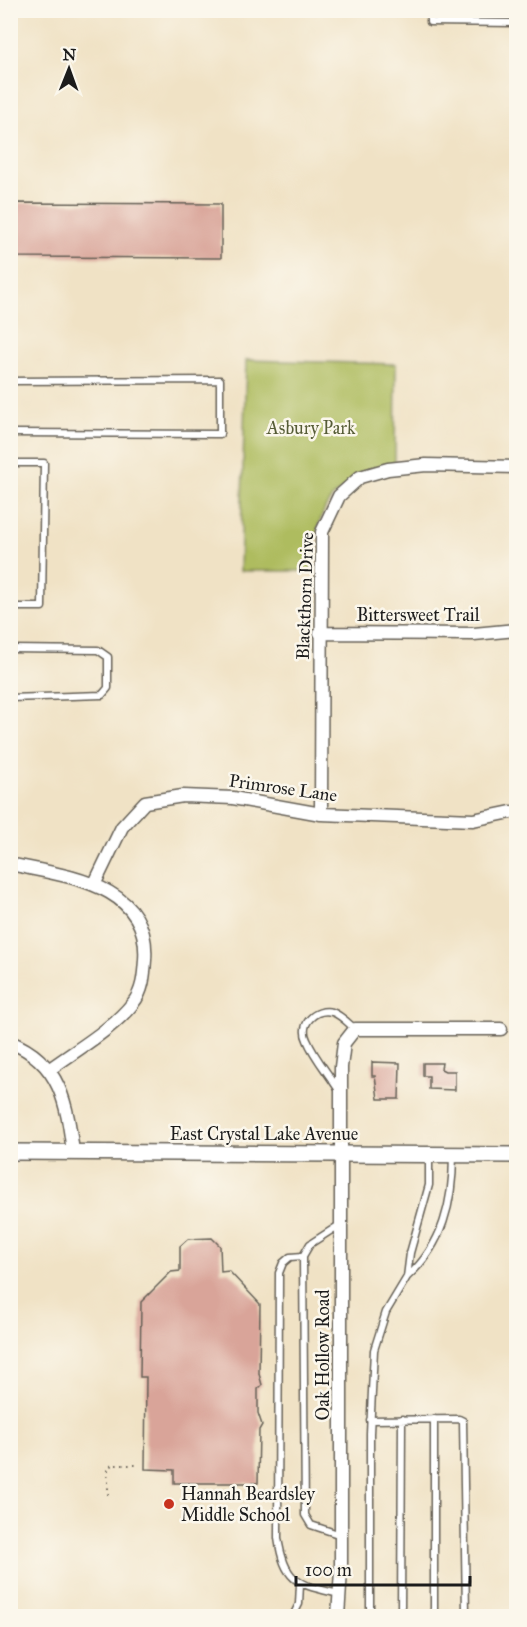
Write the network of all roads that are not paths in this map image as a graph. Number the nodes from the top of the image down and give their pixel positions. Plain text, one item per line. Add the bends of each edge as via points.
1 (430, 10) edge
2 (516, 24) edge
3 (10, 381) edge
4 (10, 433) edge
5 (10, 463) edge
6 (516, 467) edge
7 (10, 607) edge
8 (516, 630) edge
9 (320, 633) junction
10 (10, 649) edge
11 (10, 698) edge
12 (512, 812) dead end
13 (321, 814) junction
14 (10, 864) edge
15 (95, 884) junction
16 (355, 1029) junction
17 (501, 1029) dead end
18 (10, 1042) edge
19 (50, 1069) junction
20 (341, 1093) junction
21 (10, 1152) edge
22 (73, 1152) junction
23 (342, 1154) junction
24 (429, 1155) junction
25 (453, 1155) junction
26 (516, 1155) edge
27 (342, 1224) junction
28 (303, 1256) junction
29 (407, 1277) junction
30 (402, 1419) junction
31 (434, 1419) junction
32 (370, 1420) junction
33 (341, 1535) junction
34 (300, 1584) junction
35 (340, 1595) junction
36 (293, 1617) edge
37 (338, 1617) edge
38 (370, 1617) edge
39 (401, 1617) edge
40 (434, 1617) edge
41 (469, 1617) edge

1 - 2 lane via 430,22
3 - 4 lane via 220,380 220,434
5 - 7 lane via 45,463 42,607
6 - 9 street, Blackthorn Drive via 426,465 360,477 339,496 322,532
8 - 9 street, Bittersweet Trail via 474,634
9 - 13 street, Blackthorn Drive
10 - 11 lane via 98,650 108,657 108,688 102,695
12 - 13 street, Primrose Lane via 473,820
13 - 15 street, Primrose Lane via 233,798 183,796 145,802 122,827
14 - 15 street
15 - 19 street via 114,894 141,929 146,950 141,987 125,1013
16 - 17 street
16 - 20 street, Oak Hollow Road via 344,1043
16 - 20 lane via 335,1013 324,1011 313,1015 306,1024 306,1039
18 - 19 street
19 - 22 street via 68,1108
20 - 23 street, Oak Hollow Road
21 - 22 street, East Crystal Lake Avenue
22 - 23 street, East Crystal Lake Avenue
23 - 24 street, East Crystal Lake Avenue
23 - 27 street, Oak Hollow Road
24 - 25 street, East Crystal Lake Avenue
24 - 29 lane via 429,1185
25 - 26 street, East Crystal Lake Avenue
25 - 29 lane via 453,1182 441,1230 432,1250
27 - 28 lane via 310,1244
27 - 33 street, Oak Hollow Road
28 - 33 lane via 305,1515 311,1525
28 - 34 lane via 290,1257 283,1263 279,1285 278,1538 282,1564
29 - 32 lane via 386,1312 374,1350
30 - 31 lane
30 - 32 lane
30 - 39 lane
31 - 40 lane
31 - 41 lane via 463,1421
32 - 38 lane
33 - 35 street, Oak Hollow Road
34 - 35 lane
34 - 36 lane
35 - 37 street, Oak Hollow Road

